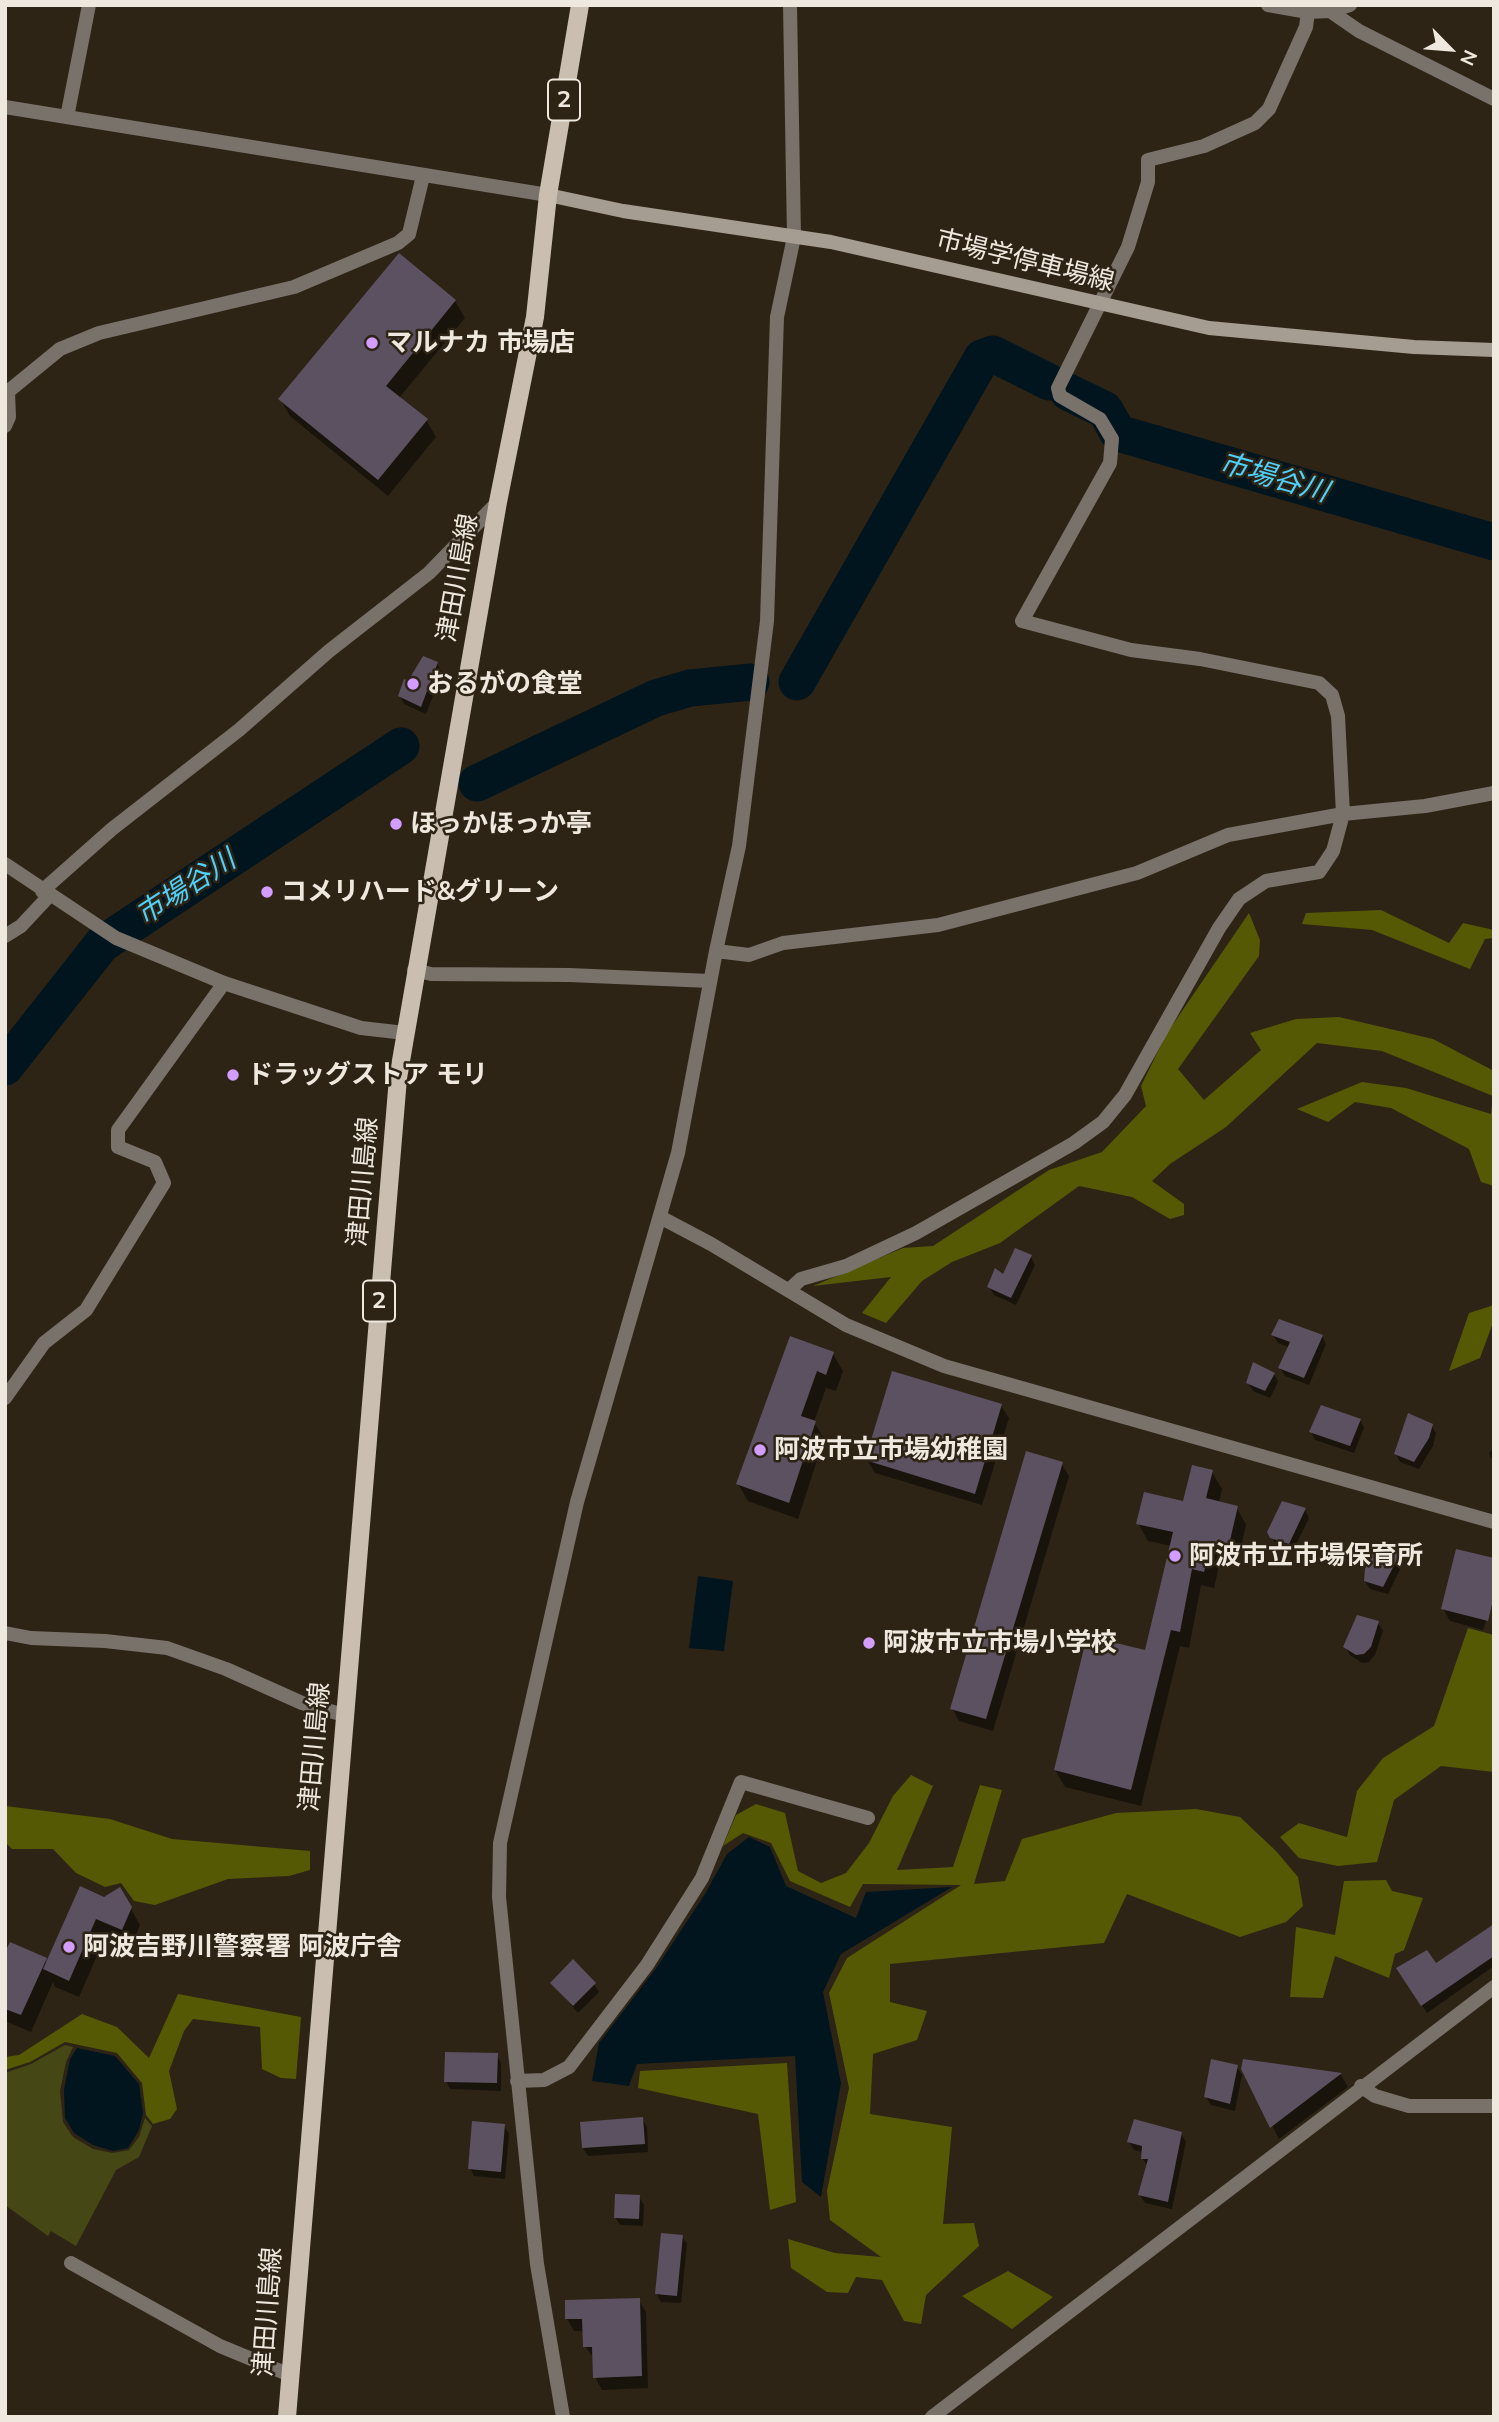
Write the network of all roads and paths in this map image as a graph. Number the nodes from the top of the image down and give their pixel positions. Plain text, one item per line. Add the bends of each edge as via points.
1 (89, 5) edge
2 (580, 5) edge
3 (790, 5) edge
4 (1268, 5) edge
5 (1350, 5) edge
6 (1330, 11) junction
7 (1308, 12) junction
8 (1494, 99) edge
9 (5, 107) edge
10 (67, 117) junction
11 (423, 176) junction
12 (548, 195) junction
13 (794, 237) junction
14 (1099, 304) junction
15 (1494, 350) edge
16 (7, 393) edge
17 (5, 426) edge
18 (498, 502) junction
19 (1494, 793) edge
20 (1343, 814) junction
21 (5, 864) edge
22 (46, 893) junction
23 (5, 936) edge
24 (716, 951) junction
25 (414, 970) junction
26 (710, 981) junction
27 (224, 983) junction
28 (405, 1033) junction
29 (660, 1217) junction
30 (789, 1290) junction
31 (5, 1398) edge
32 (1494, 1522) edge
33 (5, 1633) edge
34 (344, 1715) junction
35 (868, 1818) dead end
36 (1494, 1987) edge
37 (517, 2081) junction
38 (1361, 2086) junction
39 (1494, 2106) edge
40 (71, 2263) dead end
41 (290, 2375) junction
42 (286, 2417) edge
43 (563, 2417) edge
44 (932, 2417) edge

1 - 10 street
2 - 12 main road, 津田川島線 / 2
3 - 13 street
4 - 7 street
5 - 6 street
6 - 7 street
6 - 8 street via 1359,31
7 - 14 street via 1306,27 1269,109 1255,123 1204,146 1148,160 1148,182 1128,247
9 - 10 street
10 - 11 street
11 - 12 street
11 - 16 street via 409,234 398,243 294,287 99,333 60,349
12 - 13 main road, 市場学停車場線
12 - 18 main road, 津田川島線 / 2 via 535,317
13 - 14 main road, 市場学停車場線 via 917,259
13 - 24 street via 776,317 767,621 739,846
14 - 15 main road, 市場学停車場線 via 1229,331
14 - 20 street via 1058,388 1060,396 1100,419 1112,439 1110,463 1022,621 1131,650 1319,683 1332,695 1338,716
16 - 17 street
18 - 22 street via 429,573 113,829
18 - 25 main road, 津田川島線 / 2
19 - 20 street
20 - 24 street via 1228,835 1137,873 938,925 783,943 749,955
20 - 30 street via 1333,851 1319,872 1266,881 1239,900 1125,1095 1103,1122 916,1233 846,1266 801,1279
21 - 22 street
22 - 23 street via 21,926
22 - 27 street via 112,936
24 - 26 street
25 - 26 street
25 - 28 main road, 津田川島線 / 2
26 - 29 street via 678,1153
27 - 28 street via 361,1028
27 - 31 street via 118,1129 118,1147 155,1162 164,1183 86,1310 44,1343
28 - 34 main road, 津田川島線 / 2
29 - 30 street
29 - 37 street via 577,1502 500,1843 499,1897
30 - 32 street via 845,1325 944,1366
33 - 34 street via 167,1648 302,1703
34 - 41 main road, 津田川島線 / 2
35 - 37 street via 741,1782 702,1878 647,1965 569,2067 544,2080
36 - 38 street
37 - 43 street via 537,2263
38 - 39 street via 1375,2096 1409,2106
38 - 44 street
40 - 41 street via 220,2346
41 - 42 main road, 津田川島線 / 2

